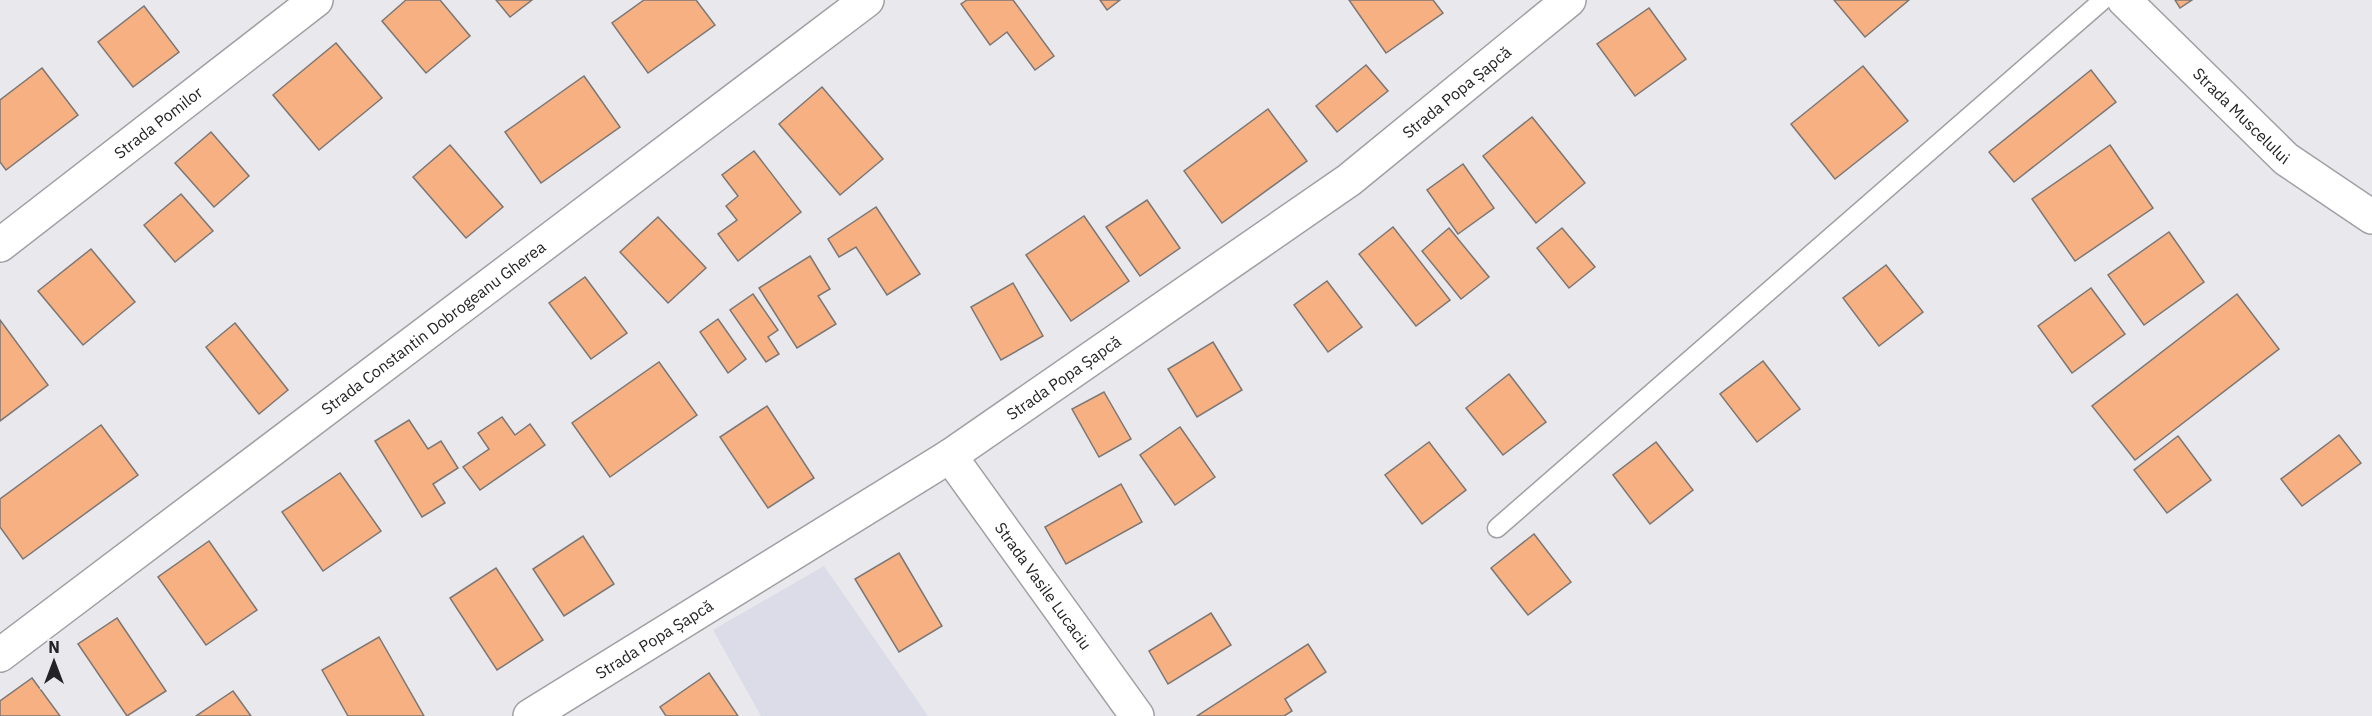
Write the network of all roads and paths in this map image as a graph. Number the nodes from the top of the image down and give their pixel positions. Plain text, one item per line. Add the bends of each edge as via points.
1 (316, 0) edge
2 (867, 0) edge
3 (1569, 0) edge
4 (2103, 0) edge
5 (2124, 0) edge
6 (2372, 217) edge
7 (0, 245) edge
8 (950, 456) junction
9 (1497, 528) dead end
10 (0, 654) edge
11 (530, 716) edge
12 (1137, 716) edge

1 - 7 street, Strada Pomilor
2 - 10 street, Strada Constantin Dobrogeanu Gherea
3 - 8 street, Strada Popa Șapcă via 1349,180
4 - 9 lane
5 - 6 street, Strada Muscelului via 2286,159
8 - 11 street, Strada Popa Șapcă
8 - 12 street, Strada Vasile Lucaciu

